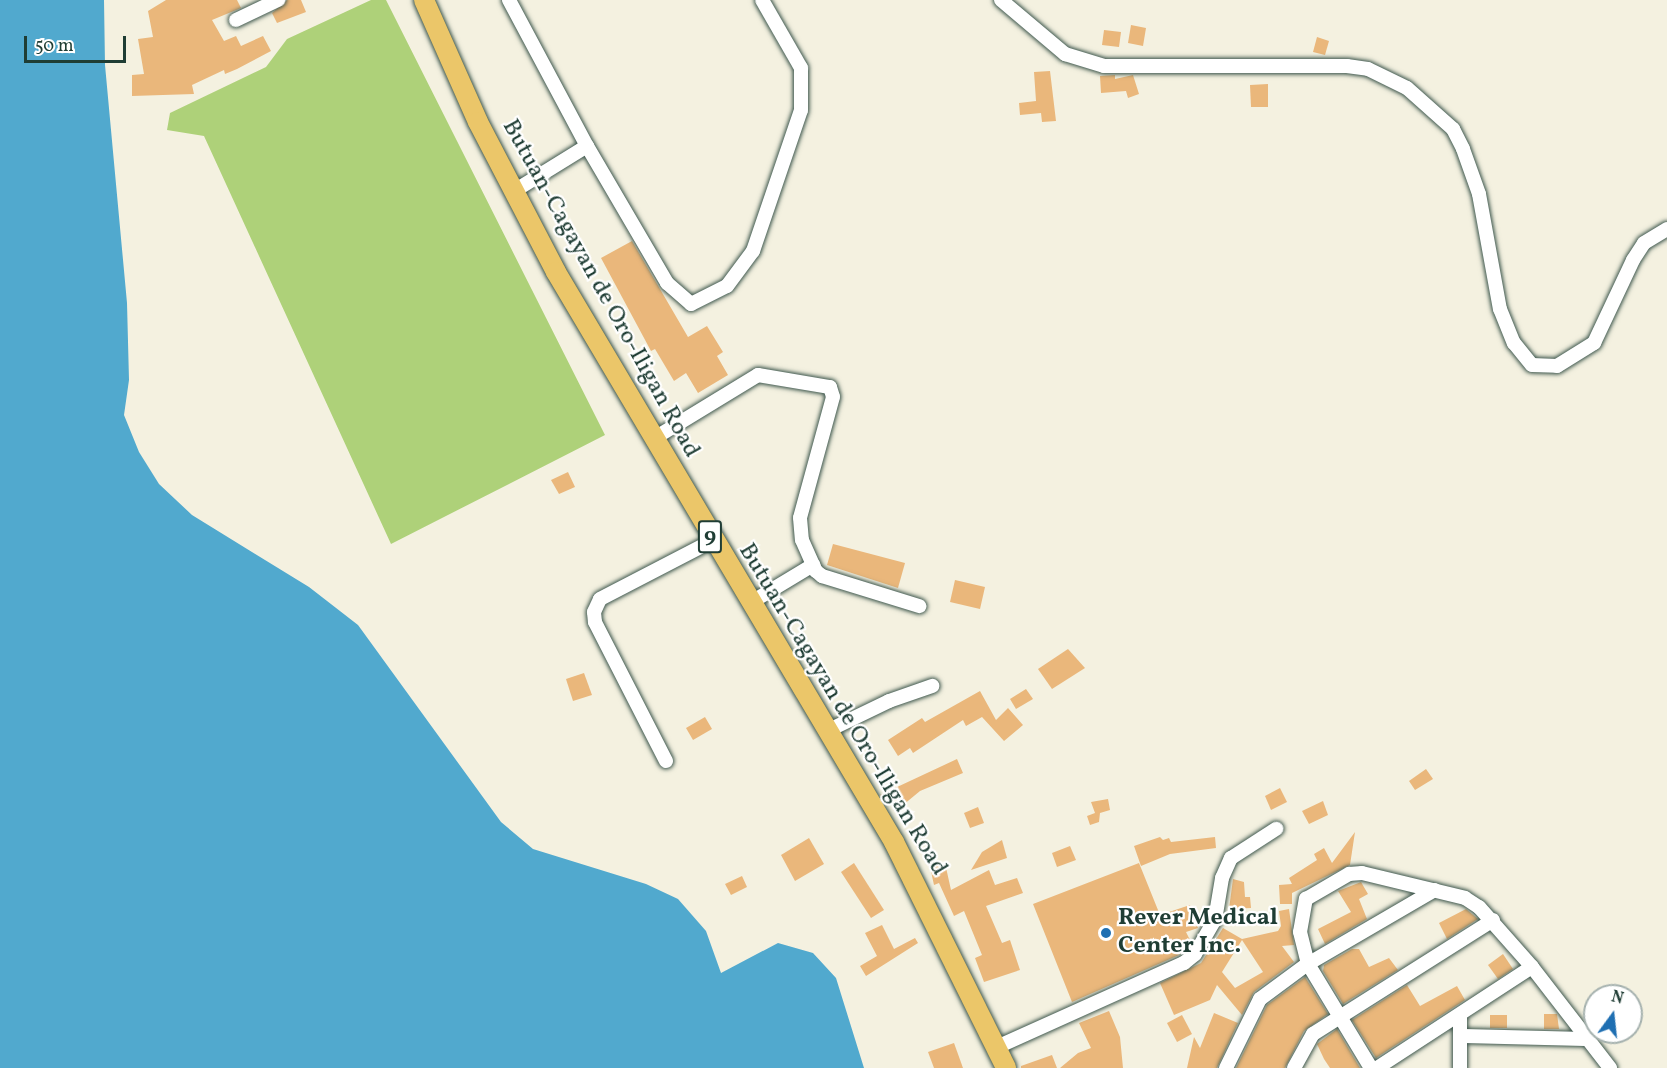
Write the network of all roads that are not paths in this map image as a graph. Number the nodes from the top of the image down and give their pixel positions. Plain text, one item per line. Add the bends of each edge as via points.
1 (278, 0) edge
2 (424, 0) edge
3 (509, 0) edge
4 (762, 0) edge
5 (1001, 0) edge
6 (236, 20) dead end
7 (586, 146) junction
8 (514, 191) junction
9 (1667, 229) edge
10 (653, 439) junction
11 (712, 541) junction
12 (813, 565) junction
13 (750, 603) junction
14 (919, 606) dead end
15 (932, 686) dead end
16 (827, 731) junction
17 (666, 761) dead end
18 (1276, 829) dead end
19 (1435, 890) junction
20 (1493, 920) junction
21 (1308, 964) junction
22 (1533, 967) junction
23 (1461, 1015) junction
24 (1339, 1017) junction
25 (1583, 1032) edge
26 (1461, 1036) junction
27 (1583, 1039) edge
28 (1592, 1044) edge
29 (997, 1047) junction
30 (1006, 1068) edge
31 (1226, 1068) edge
32 (1294, 1068) edge
33 (1371, 1068) edge
34 (1377, 1068) edge
35 (1460, 1068) edge
36 (1610, 1068) edge

1 - 6 street
2 - 8 highway, Butuan-Cagayan de Oro-Iligan Road / 9
3 - 7 street
4 - 7 street via 801,68 801,110 753,251 727,286 691,304 667,283
5 - 9 street via 1065,54 1104,66 1347,66 1368,69 1407,88 1453,129 1463,149 1479,194 1500,309 1514,343 1532,365 1557,366 1594,343 1633,260 1644,243
7 - 8 street
8 - 10 highway, Butuan-Cagayan de Oro-Iligan Road / 9
10 - 11 highway, Butuan-Cagayan de Oro-Iligan Road / 9
10 - 12 street via 758,375 830,387 833,397 800,518 802,540
11 - 13 highway, Butuan-Cagayan de Oro-Iligan Road / 9
11 - 17 street via 600,599 594,612 595,622
12 - 13 street
12 - 14 street via 822,576
13 - 16 highway, Butuan-Cagayan de Oro-Iligan Road / 9
15 - 16 street via 889,700
16 - 29 highway, Butuan-Cagayan de Oro-Iligan Road / 9 via 894,842
18 - 29 street via 1231,858 1222,878 1215,920 1195,954 1184,963
19 - 20 street via 1466,898
19 - 21 street
19 - 21 street via 1362,873 1349,874 1306,900 1300,932
20 - 22 street
20 - 24 street
21 - 24 street
21 - 31 street via 1260,999
22 - 23 street
22 - 25 street
23 - 26 street
23 - 34 street
24 - 32 street via 1313,1035
24 - 33 street
26 - 27 street
26 - 35 street
28 - 36 street
29 - 30 highway, Butuan-Cagayan de Oro-Iligan Road / 9

